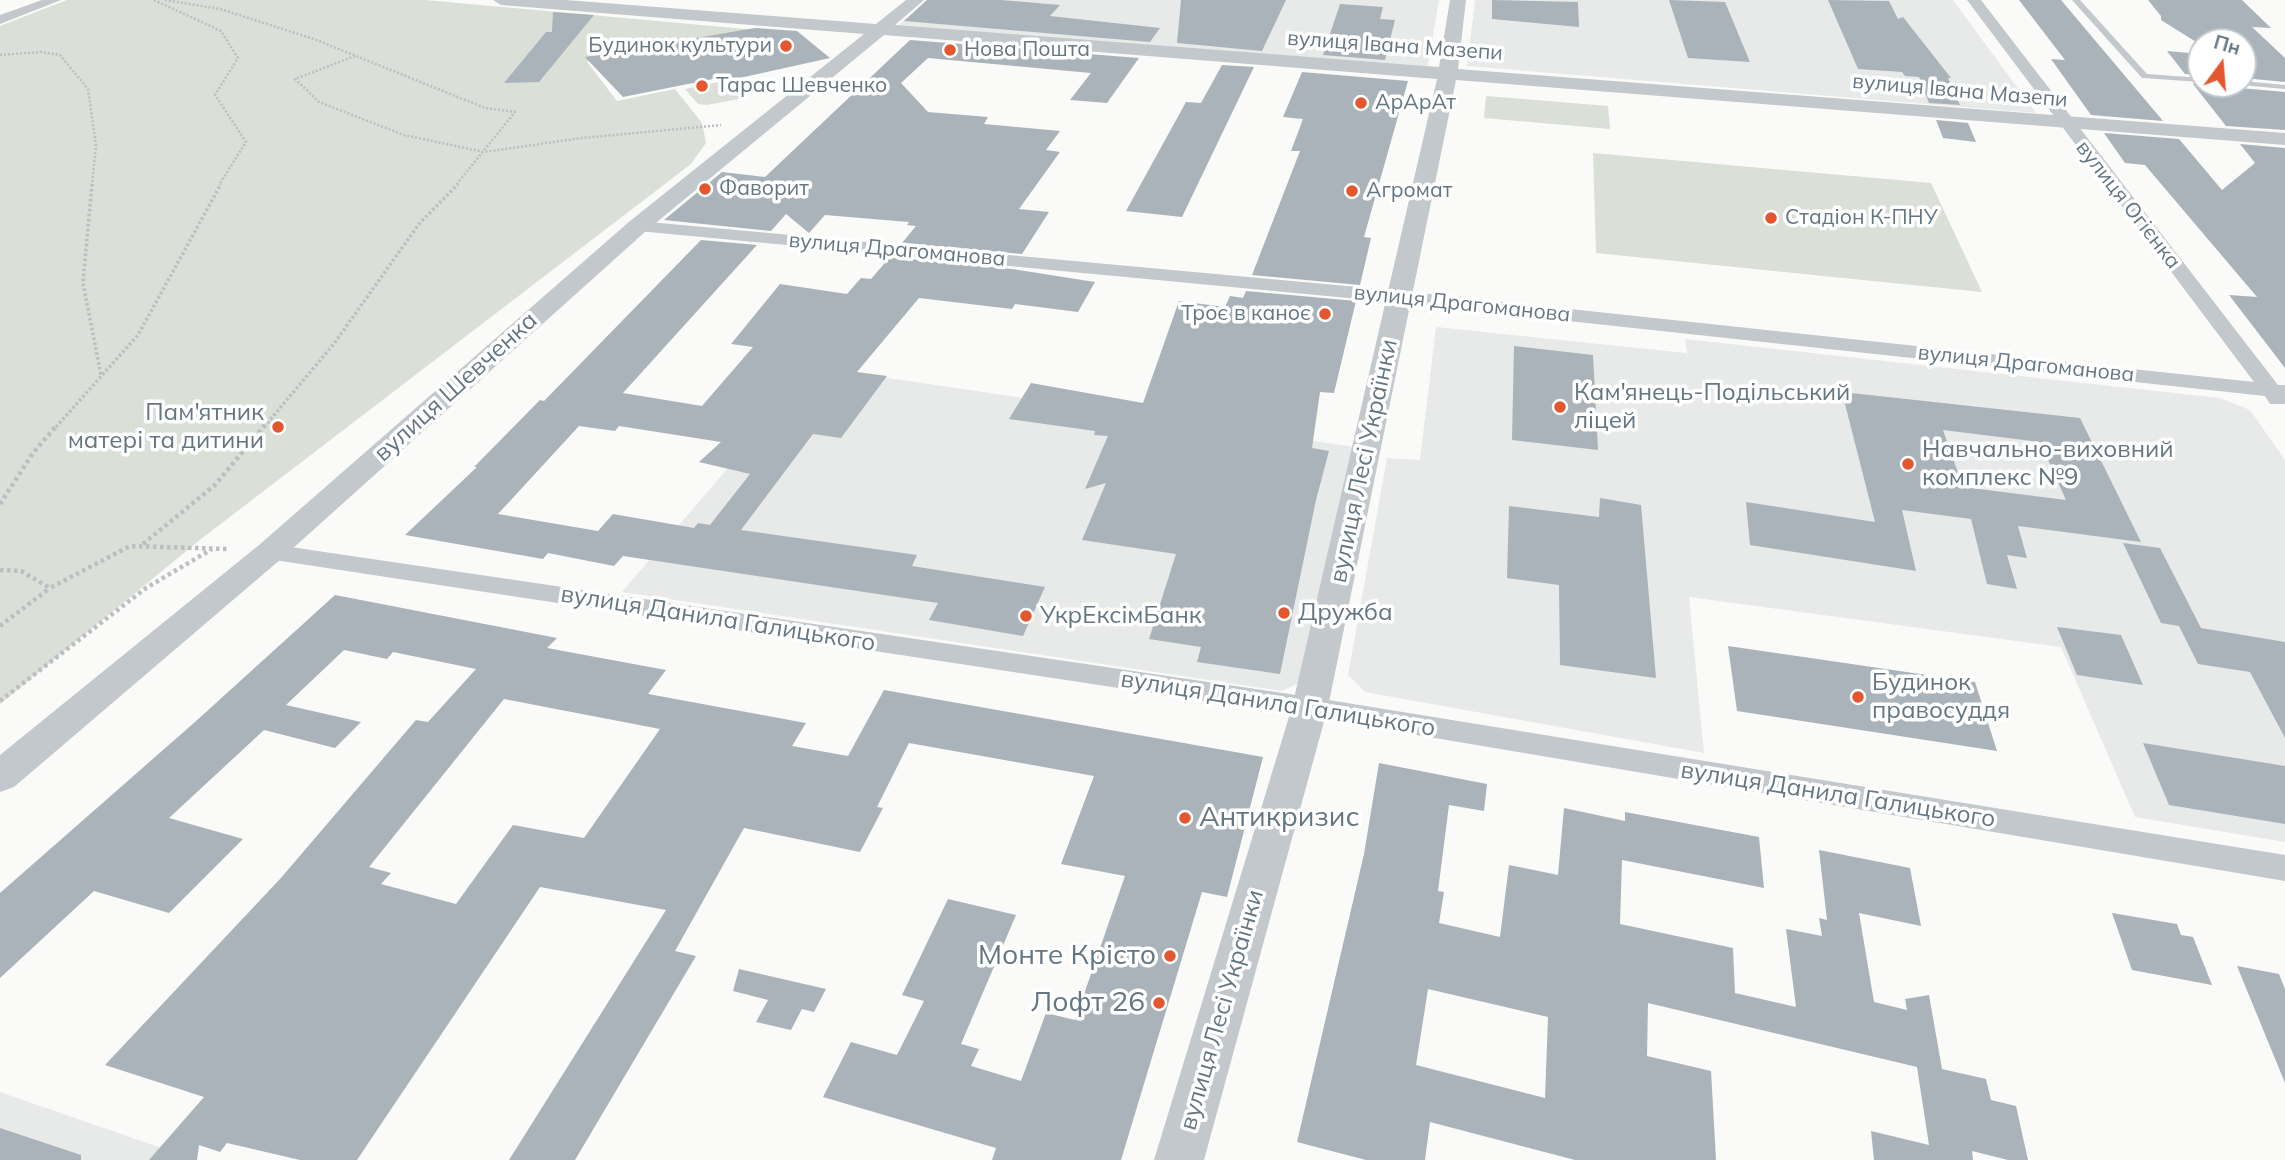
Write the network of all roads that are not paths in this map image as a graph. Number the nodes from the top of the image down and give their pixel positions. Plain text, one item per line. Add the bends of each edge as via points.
1 (54, 0) edge
2 (501, 0) edge
3 (916, 0) edge
4 (1458, 0) edge
5 (1974, 0) edge
6 (2076, 0) edge
7 (602, 4) edge
8 (0, 20) edge
9 (880, 32) junction
10 (1448, 73) junction
11 (2187, 79) edge
12 (2257, 84) edge
13 (2285, 87) edge
14 (2064, 122) junction
15 (2285, 139) edge
16 (638, 226) junction
17 (1401, 297) junction
18 (2281, 397) edge
19 (270, 552) junction
20 (1310, 707) junction
21 (0, 777) edge
22 (2285, 868) edge
23 (1179, 1160) edge

1 - 8 street
2 - 7 street, вулиця Івана Мазепи
3 - 9 street, вулиця Шевченка
4 - 10 street, вулиця Лесі Українки
5 - 14 street, вулиця Огієнка
6 - 11 lane via 2145,76
7 - 9 street, вулиця Івана Мазепи
9 - 10 street, вулиця Івана Мазепи
9 - 16 street, вулиця Шевченка via 762,122
10 - 14 street, вулиця Івана Мазепи
10 - 17 street, вулиця Лесі Українки
12 - 13 lane
14 - 15 street, вулиця Івана Мазепи
14 - 18 street, вулиця Огієнка
16 - 17 street, вулиця Драгоманова
16 - 19 street, вулиця Шевченка
17 - 18 street, вулиця Драгоманова
17 - 20 street, вулиця Лесі Українки
19 - 20 street, вулиця Данила Галицького
19 - 21 street, вулиця Шевченка
20 - 22 street, вулиця Данила Галицького
20 - 23 street, вулиця Лесі Українки

